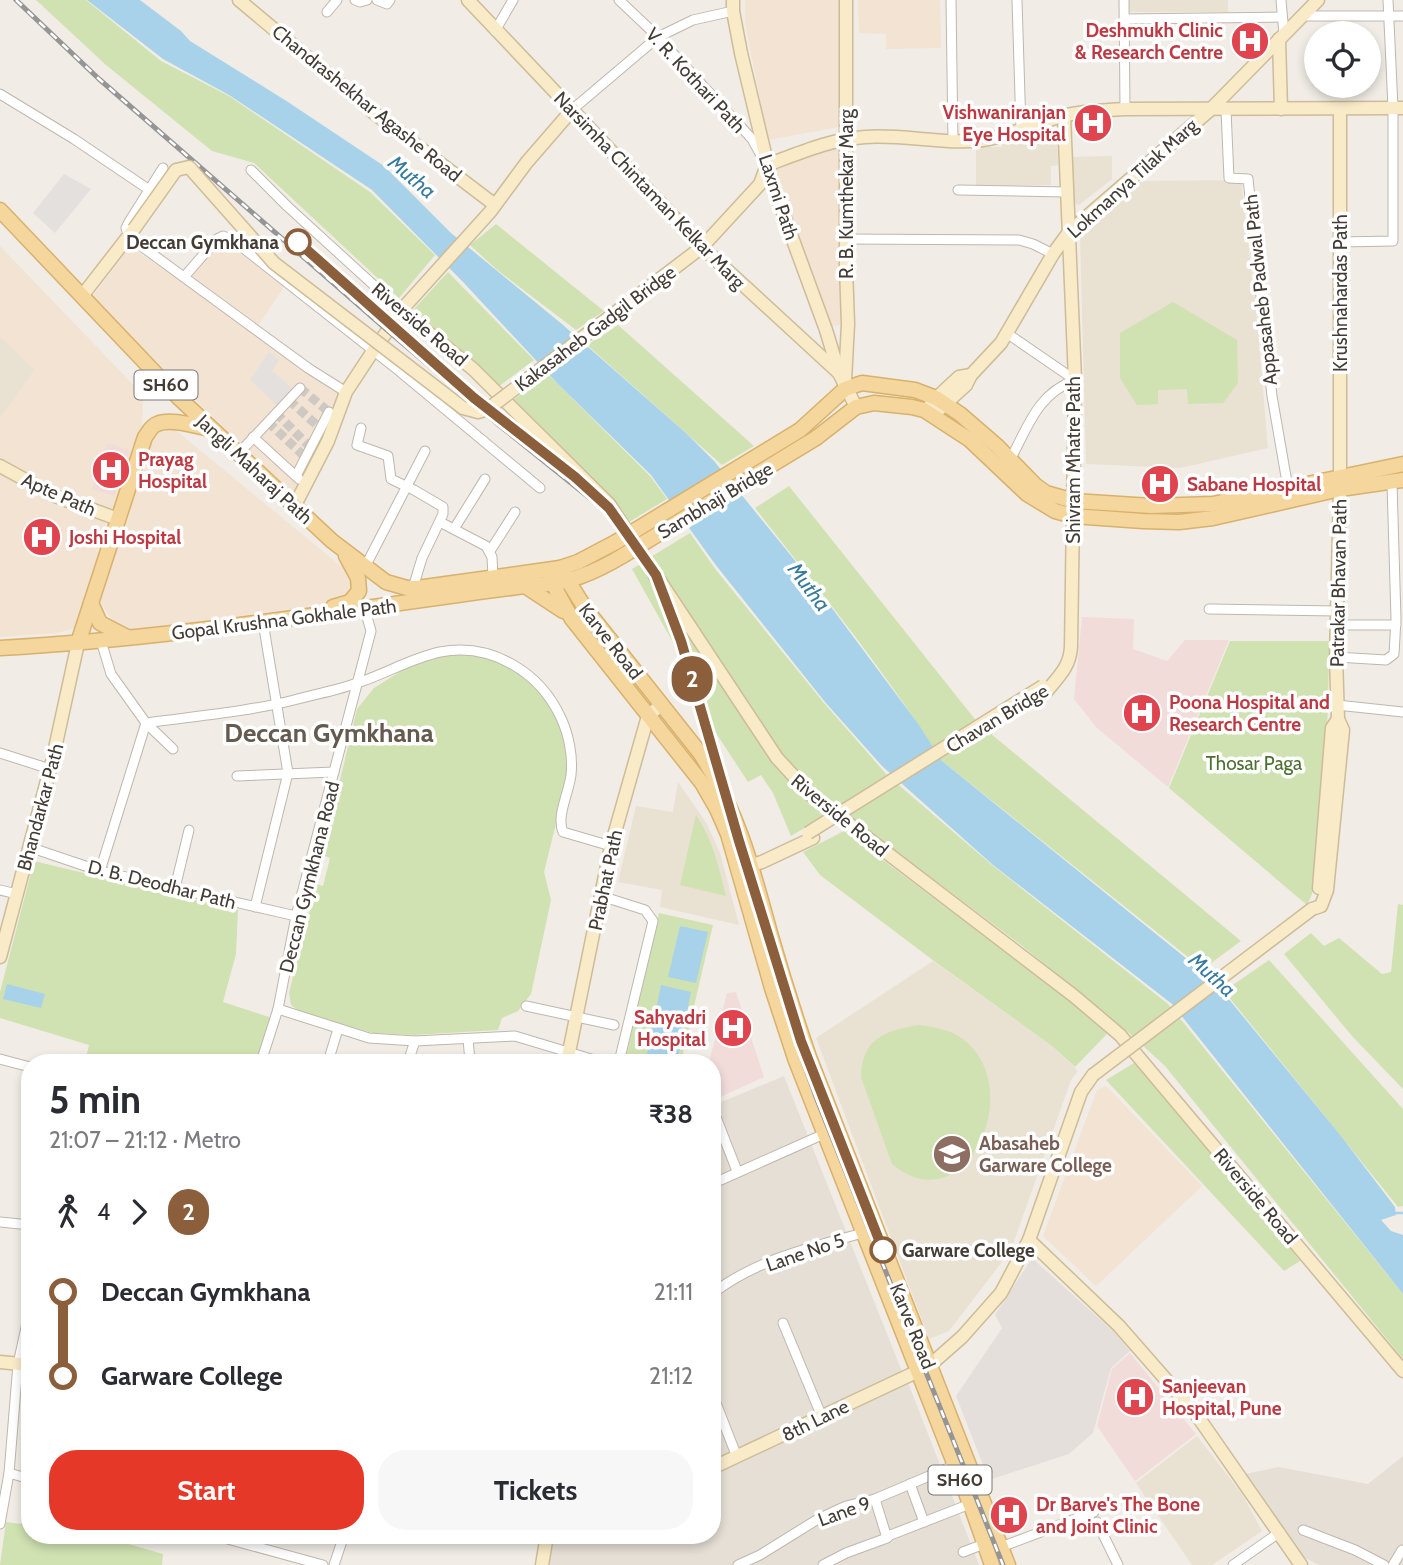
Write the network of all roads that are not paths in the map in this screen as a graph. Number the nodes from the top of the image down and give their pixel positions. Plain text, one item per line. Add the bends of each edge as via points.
1 (239, 0) edge
2 (337, 0) edge
3 (355, 0) edge
4 (367, 0) edge
5 (377, 0) edge
6 (390, 0) edge
7 (468, 0) edge
8 (513, 0) edge
9 (619, 0) edge
10 (846, 0) edge
11 (951, 0) edge
12 (1017, 0) edge
13 (1124, 0) edge
14 (1282, 0) edge
15 (1318, 0) edge
16 (1388, 0) edge
17 (733, 5) edge
18 (327, 12) dead end
19 (1303, 16) junction
20 (1403, 16) edge
21 (1282, 17) junction
22 (1391, 17) junction
23 (1124, 19) junction
24 (495, 31) junction
25 (1281, 36) junction
26 (658, 37) junction
27 (0, 94) edge
28 (1398, 108) edge
29 (573, 109) junction
30 (1125, 109) junction
31 (1281, 109) junction
32 (1340, 109) junction
33 (1210, 110) junction
34 (1226, 110) junction
35 (1064, 116) junction
36 (1021, 130) junction
37 (846, 139) junction
38 (953, 142) junction
39 (767, 165) junction
40 (163, 168) dead end
41 (251, 170) dead end
42 (148, 190) junction
43 (958, 190) dead end
44 (1066, 192) junction
45 (493, 209) junction
46 (0, 210) edge
47 (1069, 232) junction
48 (131, 233) junction
49 (845, 239) junction
50 (1340, 242) junction
51 (702, 247) junction
52 (1053, 254) junction
53 (184, 277) junction
54 (82, 296) junction
55 (404, 309) junction
56 (849, 324) junction
57 (826, 330) junction
58 (1008, 334) junction
59 (373, 351) junction
60 (839, 373) junction
61 (1075, 380) junction
62 (300, 388) dead end
63 (845, 389) junction
64 (346, 392) junction
65 (940, 401) junction
66 (856, 407) junction
67 (329, 412) dead end
68 (928, 413) junction
69 (361, 428) dead end
70 (211, 429) junction
71 (253, 438) junction
72 (425, 451) dead end
73 (238, 454) junction
74 (1010, 460) junction
75 (1403, 464) edge
76 (0, 467) edge
77 (485, 479) dead end
78 (301, 481) junction
79 (1397, 481) edge
80 (1340, 483) junction
81 (406, 486) junction
82 (540, 488) dead end
83 (1288, 488) junction
84 (294, 506) junction
85 (1074, 508) junction
86 (515, 512) dead end
87 (118, 519) junction
88 (440, 522) junction
89 (454, 529) junction
90 (342, 550) junction
91 (490, 551) junction
92 (1399, 564) edge
93 (367, 569) junction
94 (599, 570) junction
95 (557, 576) junction
96 (493, 577) junction
97 (525, 586) junction
98 (410, 588) junction
99 (91, 603) junction
100 (585, 608) junction
101 (1209, 609) dead end
102 (365, 610) junction
103 (1337, 611) junction
104 (316, 613) junction
105 (572, 619) junction
106 (263, 622) junction
107 (1337, 625) junction
108 (1396, 625) junction
109 (129, 638) junction
110 (86, 646) junction
111 (0, 648) edge
112 (1336, 657) junction
113 (359, 683) junction
114 (1048, 687) joint
115 (277, 704) junction
116 (661, 705) junction
117 (1337, 705) junction
118 (1403, 712) edge
119 (649, 716) junction
120 (146, 723) junction
121 (173, 750) dead end
122 (0, 753) edge
123 (50, 769) junction
124 (334, 772) junction
125 (288, 773) junction
126 (237, 776) dead end
127 (189, 830) dead end
128 (611, 846) junction
129 (29, 847) junction
130 (744, 864) junction
131 (100, 871) junction
132 (175, 888) junction
133 (0, 890) edge
134 (17, 894) junction
135 (601, 896) junction
136 (255, 906) junction
137 (296, 916) junction
138 (1, 952) edge
139 (526, 1006) dead end
140 (278, 1009) junction
141 (576, 1016) junction
142 (614, 1025) dead end
143 (338, 1029) junction
144 (468, 1039) junction
145 (415, 1041) junction
146 (264, 1054) edge
147 (330, 1054) edge
148 (411, 1054) edge
149 (469, 1054) edge
150 (560, 1054) edge
151 (568, 1054) edge
152 (621, 1054) edge
153 (0, 1059) edge
154 (21, 1065) edge
155 (1093, 1075) joint
156 (721, 1130) edge
157 (824, 1134) junction
158 (737, 1171) junction
159 (721, 1179) edge
160 (0, 1222) edge
161 (21, 1224) edge
162 (863, 1233) junction
163 (1029, 1240) junction
164 (721, 1287) edge
165 (783, 1323) dead end
166 (0, 1362) edge
167 (21, 1365) edge
168 (923, 1369) junction
169 (1403, 1371) edge
170 (21, 1387) edge
171 (721, 1417) edge
172 (822, 1417) junction
173 (737, 1457) junction
174 (721, 1464) edge
175 (955, 1465) junction
176 (9, 1473) junction
177 (21, 1476) edge
178 (909, 1484) junction
179 (875, 1499) junction
180 (970, 1504) junction
181 (924, 1522) junction
182 (0, 1524) edge
183 (1303, 1530) dead end
184 (1280, 1532) junction
185 (888, 1536) junction
186 (247, 1544) edge
187 (341, 1544) edge
188 (546, 1544) edge
189 (984, 1544) junction
190 (1001, 1547) junction
191 (1402, 1550) edge
192 (963, 1552) dead end
193 (323, 1565) edge
194 (334, 1565) edge
195 (542, 1565) edge
196 (738, 1565) edge
197 (823, 1565) edge
198 (992, 1565) edge
199 (1008, 1565) edge
200 (1118, 1565) edge
201 (1233, 1565) edge
202 (1301, 1565) edge
203 (1384, 1565) edge
204 (1393, 1565) edge

1 - 45 street, Chandrashekhar Agashe Road
2 - 18 street
3 - 4 street
5 - 6 street via 387,4
7 - 24 street, Narsimha Chintaman Kelkar Marg
8 - 24 street
9 - 26 street, V. R. Kothari Path
10 - 37 street, R. B. Kumthekar Marg
11 - 38 street
12 - 36 street
13 - 23 street
14 - 21 street
15 - 19 street, Lokmanya Tilak Marg
16 - 22 street
17 - 26 street
17 - 39 street, Laxmi Path
19 - 22 street
19 - 25 street, Lokmanya Tilak Marg
20 - 22 street
21 - 23 street
21 - 25 street
22 - 28 street
23 - 30 street
24 - 29 street, Narsimha Chintaman Kelkar Marg
25 - 31 street
25 - 33 street, Lokmanya Tilak Marg
26 - 29 street
26 - 39 street, V. R. Kothari Path via 752,139
27 - 42 street
28 - 32 street
28 - 50 street via 1393,241
29 - 45 street
29 - 51 street, Narsimha Chintaman Kelkar Marg
30 - 33 street
30 - 35 street
31 - 32 street
31 - 34 street
32 - 50 street, Krushnahardas Path
33 - 34 street
33 - 47 street, Lokmanya Tilak Marg
34 - 83 street, Appasaheb Padwal Path via 1229,178 1248,179 1272,396
35 - 36 street
35 - 44 street, Shivram Mhatre Path
36 - 38 street
37 - 38 street via 867,136
37 - 39 street
37 - 49 street, R. B. Kumthekar Marg
39 - 51 street via 760,184
39 - 57 street, Laxmi Path
40 - 42 street
41 - 55 street, Riverside Road
42 - 48 street via 129,222 126,232
43 - 44 street
44 - 47 street, Shivram Mhatre Path
45 - 55 street
46 - 54 main road, Jangli Maharaj Path / SH60
47 - 52 street, Lokmanya Tilak Marg
47 - 61 street, Shivram Mhatre Path
48 - 51 street, Kakasaheb Gadgil Bridge, bridge via 176,170 189,167 274,263 463,408 478,412 488,409
48 - 53 street
48 - 54 street
49 - 52 street via 1011,239
49 - 56 street, R. B. Kumthekar Marg
50 - 80 street, Krushnahardas Path
51 - 60 street, Narsimha Chintaman Kelkar Marg
52 - 58 street, Lokmanya Tilak Marg
53 - 59 street via 217,239 227,237
53 - 64 street via 277,351
54 - 70 main road, Jangli Maharaj Path / SH60
55 - 59 street
55 - 169 street, Riverside Road via 473,369 609,504 777,758 799,783 1120,1035
56 - 57 street via 840,330
56 - 63 street, R. B. Kumthekar Marg
57 - 60 street, Laxmi Path
58 - 61 street
58 - 65 street, Lokmanya Tilak Marg via 971,375 959,377
59 - 64 street
59 - 82 street
60 - 63 street, Laxmi Path
61 - 74 street via 1047,396
61 - 85 street, Shivram Mhatre Path
62 - 71 street
63 - 65 main road via 862,383 915,390
63 - 66 street, Laxmi Path
63 - 95 main road, Sambhaji Bridge, bridge via 800,430
64 - 78 street via 328,441
65 - 68 street, Lokmanya Tilak Marg
65 - 74 main road
66 - 68 main road via 874,403
66 - 94 main road, Sambhaji Bridge, bridge via 816,438
67 - 78 street
68 - 85 main road via 970,440 1027,494 1055,511
69 - 81 street via 357,445 388,456 389,477
70 - 73 main road, Jangli Maharaj Path / SH60
70 - 87 main road via 171,422 152,427
71 - 73 street
71 - 78 street
72 - 81 street
73 - 84 main road, Jangli Maharaj Path / SH60
74 - 85 main road via 1046,493
75 - 80 main road
76 - 87 street, Apte Path via 55,496
77 - 89 street
78 - 84 street
79 - 80 main road
79 - 92 street
80 - 83 main road
80 - 85 main road via 1253,510 1179,522 1143,522
80 - 103 street, Patrakar Bhavan Path
81 - 88 street via 443,507
81 - 93 street
83 - 85 main road via 1184,507
84 - 90 main road, Jangli Maharaj Path / SH60
85 - 114 street, Shivram Mhatre Path via 1070,660
86 - 91 street
87 - 99 main road
88 - 89 street
88 - 98 street
89 - 91 street
90 - 93 main road, Jangli Maharaj Path / SH60
90 - 104 main road via 358,578 358,594 351,602
91 - 96 street
92 - 108 street
93 - 98 main road, Gopal Krushna Gokhale Path / SH60 via 386,582
94 - 95 main road, Sambhaji Bridge
94 - 100 main road via 583,599
95 - 96 main road
95 - 97 main road, Gopal Krushna Gokhale Path
95 - 100 main road, Karve Road / SH60
95 - 105 main road, Karve Road / SH60
96 - 98 main road
97 - 102 main road, Gopal Krushna Gokhale Path
97 - 105 main road
99 - 109 main road via 100,623
99 - 110 main road
100 - 116 main road, Karve Road / SH60
101 - 103 street
102 - 104 main road, Gopal Krushna Gokhale Path
102 - 113 street, Deccan Gymkhana Road via 371,631
103 - 107 street, Patrakar Bhavan Path
104 - 106 main road, Gopal Krushna Gokhale Path
105 - 119 main road, Karve Road / SH60
106 - 109 main road, Gopal Krushna Gokhale Path
106 - 115 street
107 - 108 street
107 - 112 street, Patrakar Bhavan Path
108 - 112 street via 1392,658
109 - 110 main road, Gopal Krushna Gokhale Path
110 - 111 main road, Gopal Krushna Gokhale Path
110 - 120 street
110 - 123 street, Bhandarkar Path
112 - 117 street, Patrakar Bhavan Path
113 - 115 street
113 - 124 street, Deccan Gymkhana Road
113 - 128 street via 452,651 483,653 521,670 551,700 568,738 571,772 561,830
114 - 130 street, Chavan Bridge via 865,808
115 - 120 street
115 - 125 street
116 - 119 street
116 - 130 main road, Karve Road / SH60 via 714,775 740,829
117 - 118 street
117 - 155 street, Patrakar Bhavan Path, bridge via 1318,889 1312,909
119 - 128 street, Prabhat Path
119 - 130 main road, Karve Road / SH60 via 702,783
120 - 121 street
120 - 131 street
122 - 123 street
123 - 129 street, Bhandarkar Path
124 - 125 street
124 - 137 street, Deccan Gymkhana Road
125 - 126 street
125 - 136 street
127 - 132 street
128 - 135 street, Prabhat Path
129 - 131 street, D. B. Deodhar Path
129 - 134 street, Bhandarkar Path
130 - 157 main road, Karve Road / SH60 via 775,998
130 - 168 main road, Karve Road / SH60
131 - 132 street, D. B. Deodhar Path
132 - 136 street, D. B. Deodhar Path
133 - 134 street
134 - 138 street, Bhandarkar Path
135 - 141 street, Prabhat Path
135 - 152 street via 645,910 653,922
136 - 137 street, D. B. Deodhar Path
137 - 140 street, Deccan Gymkhana Road
139 - 141 street
140 - 143 street
140 - 146 street, Deccan Gymkhana Road
141 - 142 street
141 - 151 street, Prabhat Path
143 - 145 street via 369,1038
143 - 147 street
144 - 145 street
144 - 149 street
144 - 150 street via 515,1036
145 - 148 street
153 - 154 street
155 - 163 street, 8th Lane via 1081,1092
156 - 158 street
157 - 158 street
157 - 162 main road, Karve Road / SH60
158 - 159 street
160 - 161 street
162 - 164 street, Lane No 5 via 789,1254
162 - 168 main road, Karve Road / SH60
163 - 168 street, 8th Lane via 1001,1293 962,1337
163 - 184 street via 1119,1326 1187,1404
165 - 172 street
166 - 167 street
168 - 172 street, 8th Lane
168 - 175 main road, Karve Road / SH60
168 - 190 main road, Karve Road / SH60
170 - 176 street
171 - 173 street
172 - 173 street, 8th Lane
173 - 174 street, 8th Lane
175 - 178 street, Lane 9
175 - 180 main road, Karve Road / SH60
176 - 177 street
176 - 182 street
178 - 179 street, Lane 9
178 - 181 street
179 - 185 street
179 - 196 street, Lane 9 via 818,1519
180 - 181 street
180 - 189 main road, Karve Road / SH60
181 - 185 street
183 - 203 street
184 - 201 street
184 - 202 street
185 - 197 street
186 - 193 street
187 - 194 street
188 - 195 street
189 - 192 street
189 - 198 main road, Karve Road / SH60
190 - 199 main road, Karve Road / SH60
190 - 200 street via 1096,1517
191 - 204 street

